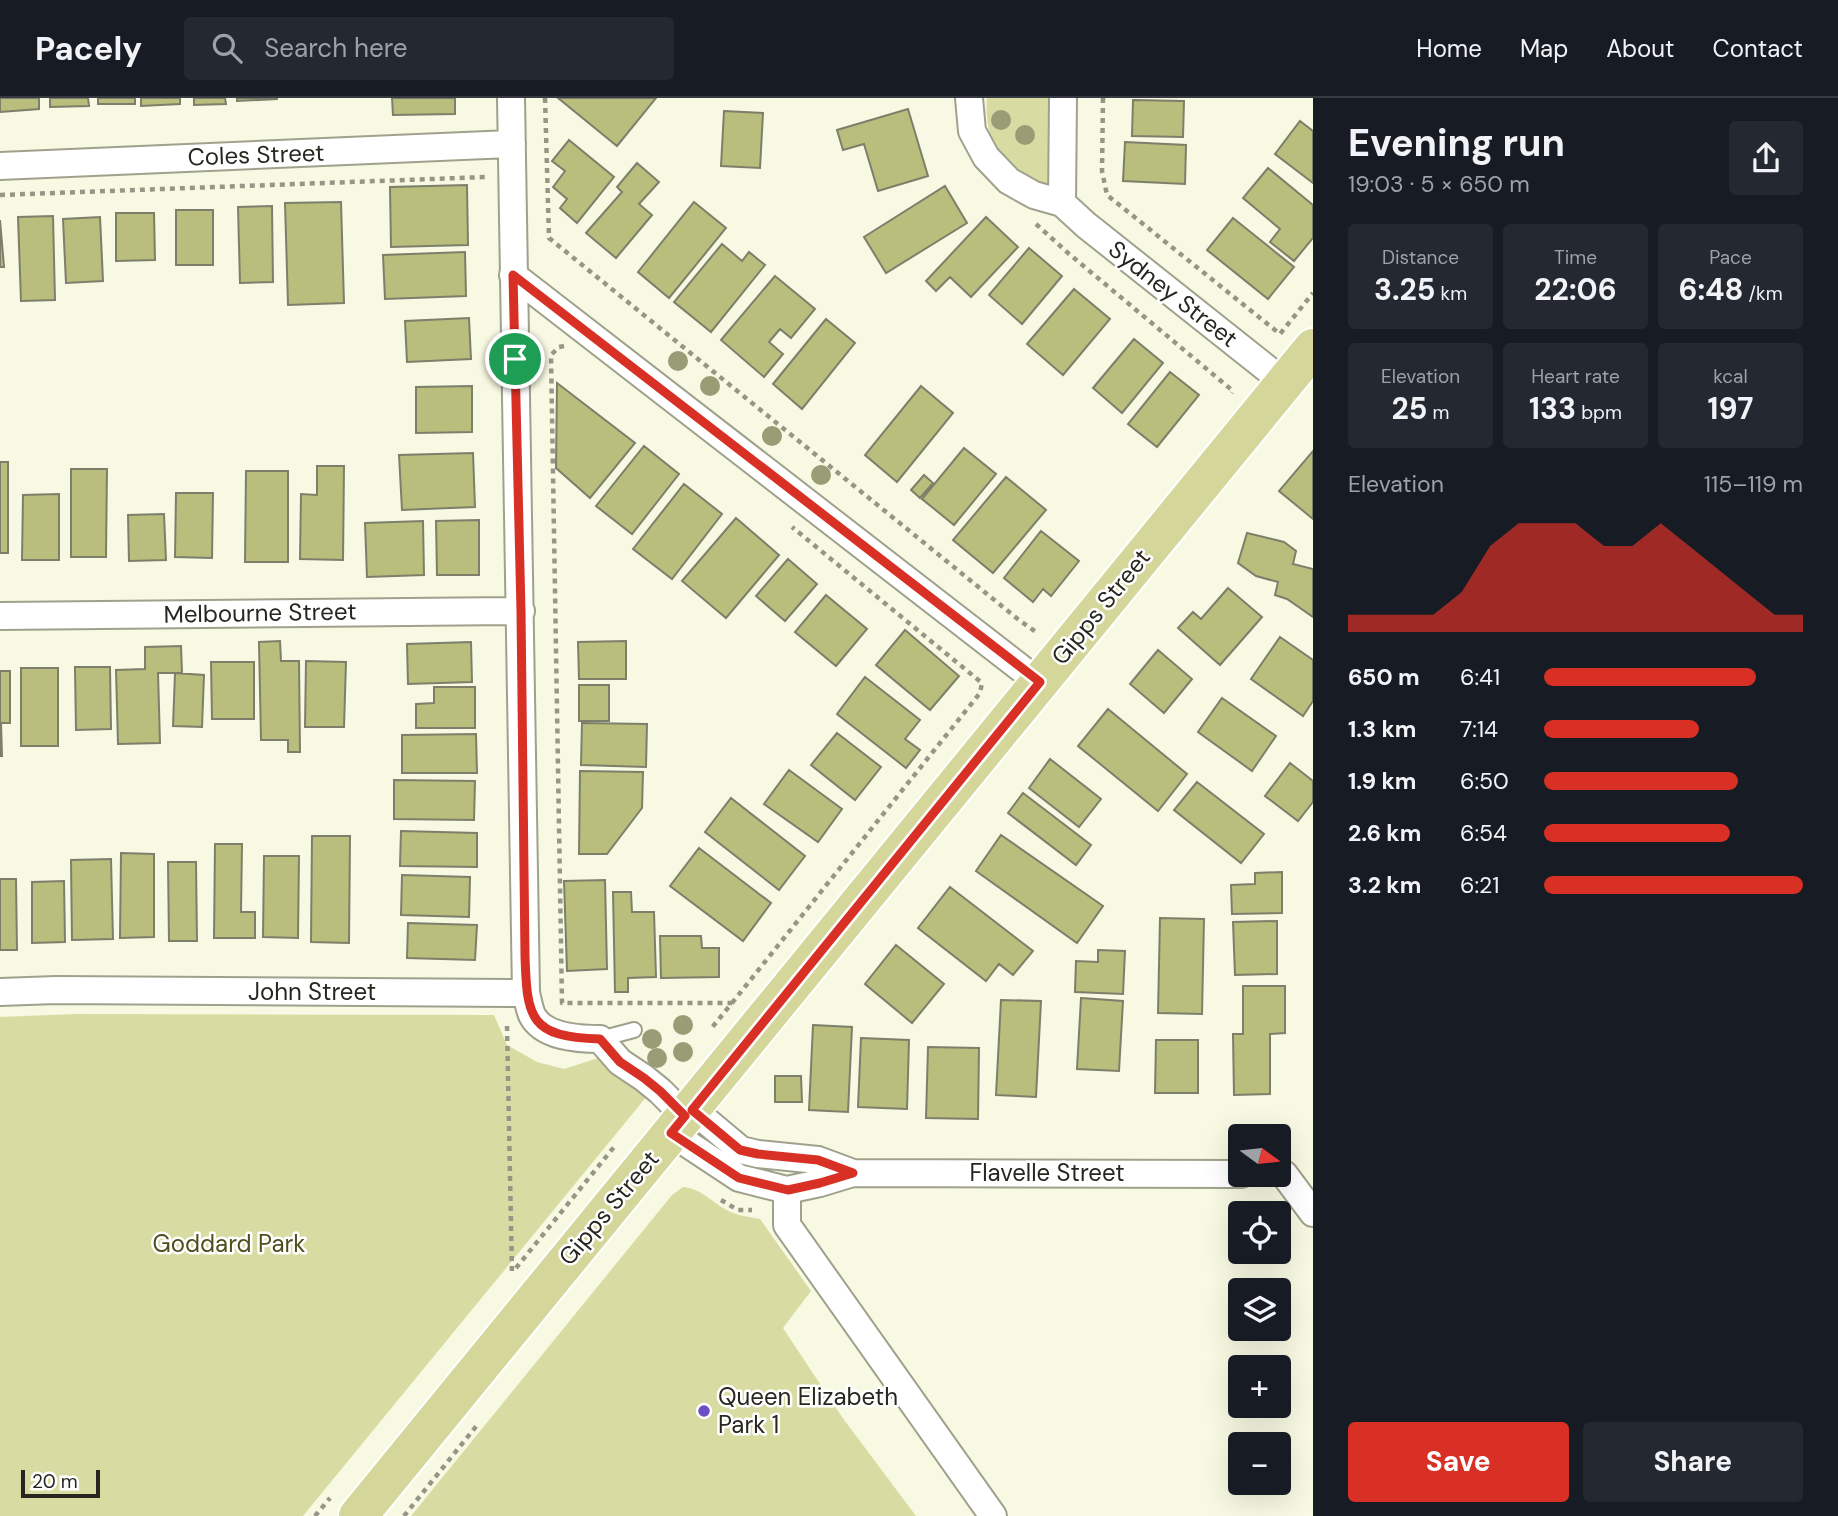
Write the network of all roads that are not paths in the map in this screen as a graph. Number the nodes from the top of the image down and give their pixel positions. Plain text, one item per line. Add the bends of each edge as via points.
1 (511, 98) edge
2 (969, 98) edge
3 (1063, 98) edge
4 (503, 144) junction
5 (0, 166) edge
6 (1062, 203) junction
7 (513, 275) junction
8 (1313, 348) edge
9 (1285, 383) junction
10 (521, 611) junction
11 (0, 616) edge
12 (1040, 682) junction
13 (0, 992) edge
14 (526, 993) junction
15 (634, 1030) dead end
16 (600, 1039) junction
17 (683, 1120) junction
18 (853, 1173) junction
19 (1228, 1174) edge
20 (1292, 1174) edge
21 (1313, 1174) edge
22 (1292, 1186) edge
23 (788, 1190) junction
24 (1313, 1213) edge
25 (358, 1516) edge
26 (993, 1516) edge

1 - 4 street
2 - 6 street, Sydney Street via 972,131 986,156 1009,181
3 - 6 street
4 - 5 street, Coles Street
4 - 7 street
6 - 9 street, Sydney Street
7 - 10 street
7 - 12 street
8 - 9 main road, Gipps Street
9 - 12 main road, Gipps Street
10 - 11 street, Melbourne Street
10 - 14 street
12 - 17 main road, Gipps Street
13 - 14 street, John Street
14 - 16 street via 531,1013 543,1027 564,1035
15 - 16 lane
16 - 17 street via 620,1062 660,1091
17 - 18 street, Flavelle Street via 740,1150 818,1160
17 - 23 street, Flavelle Street via 739,1178
17 - 25 main road, Gipps Street
18 - 19 street, Flavelle Street
18 - 23 street, Flavelle Street
20 - 21 street
22 - 24 street
23 - 26 street via 787,1225

